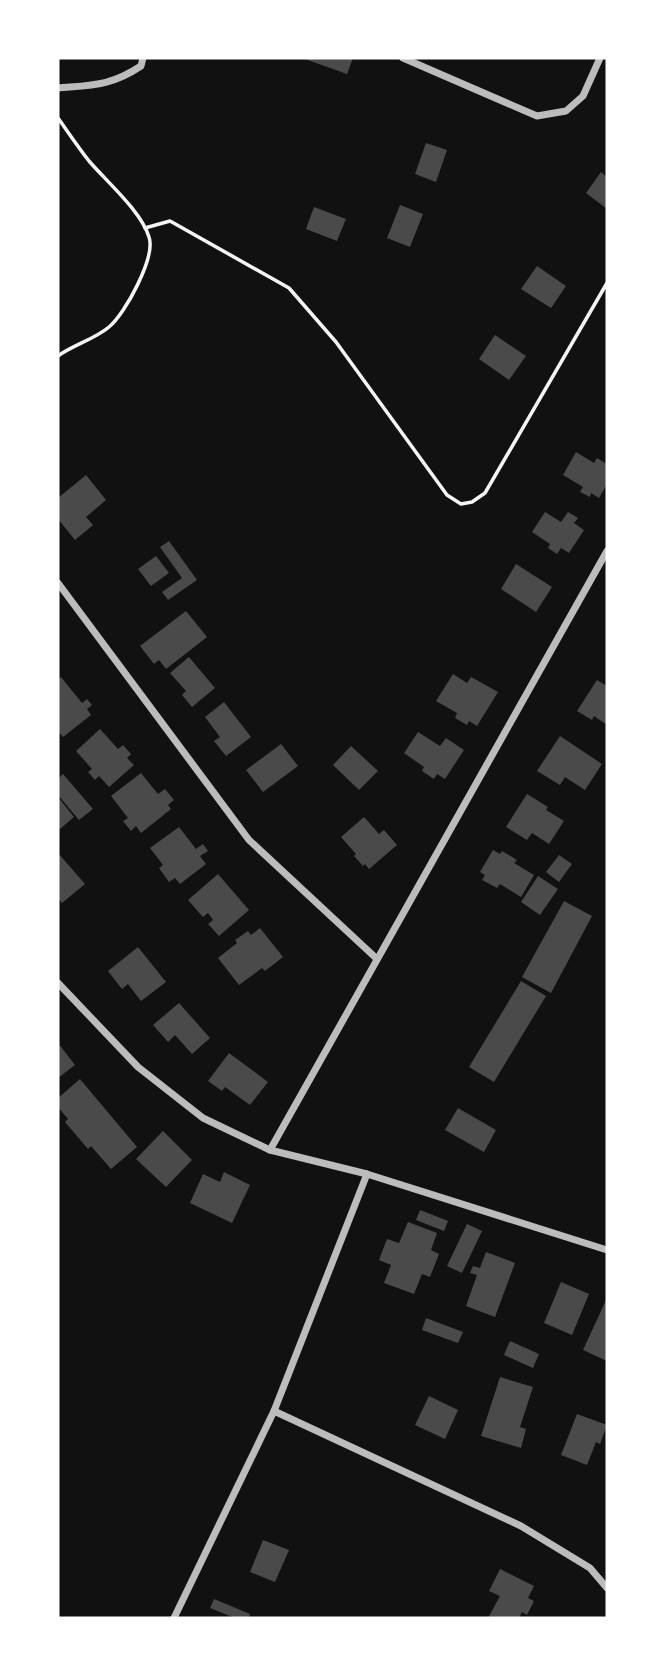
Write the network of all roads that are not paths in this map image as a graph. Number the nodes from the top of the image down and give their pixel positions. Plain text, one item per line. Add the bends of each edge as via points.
1 (143, 58) edge
2 (404, 58) edge
3 (600, 58) edge
4 (58, 88) edge
5 (607, 551) edge
6 (58, 583) edge
7 (377, 958) junction
8 (58, 983) edge
9 (270, 1150) junction
10 (367, 1174) junction
11 (607, 1251) edge
12 (274, 1411) junction
13 (607, 1588) edge
14 (174, 1618) edge

1 - 4 street via 141,66 122,79
2 - 3 street via 537,116 566,111 575,104
5 - 7 street
6 - 7 street via 250,840
7 - 9 street
8 - 9 street via 138,1068 203,1118
9 - 10 street
10 - 11 street
10 - 12 street
12 - 13 street via 521,1526 590,1568
12 - 14 street

